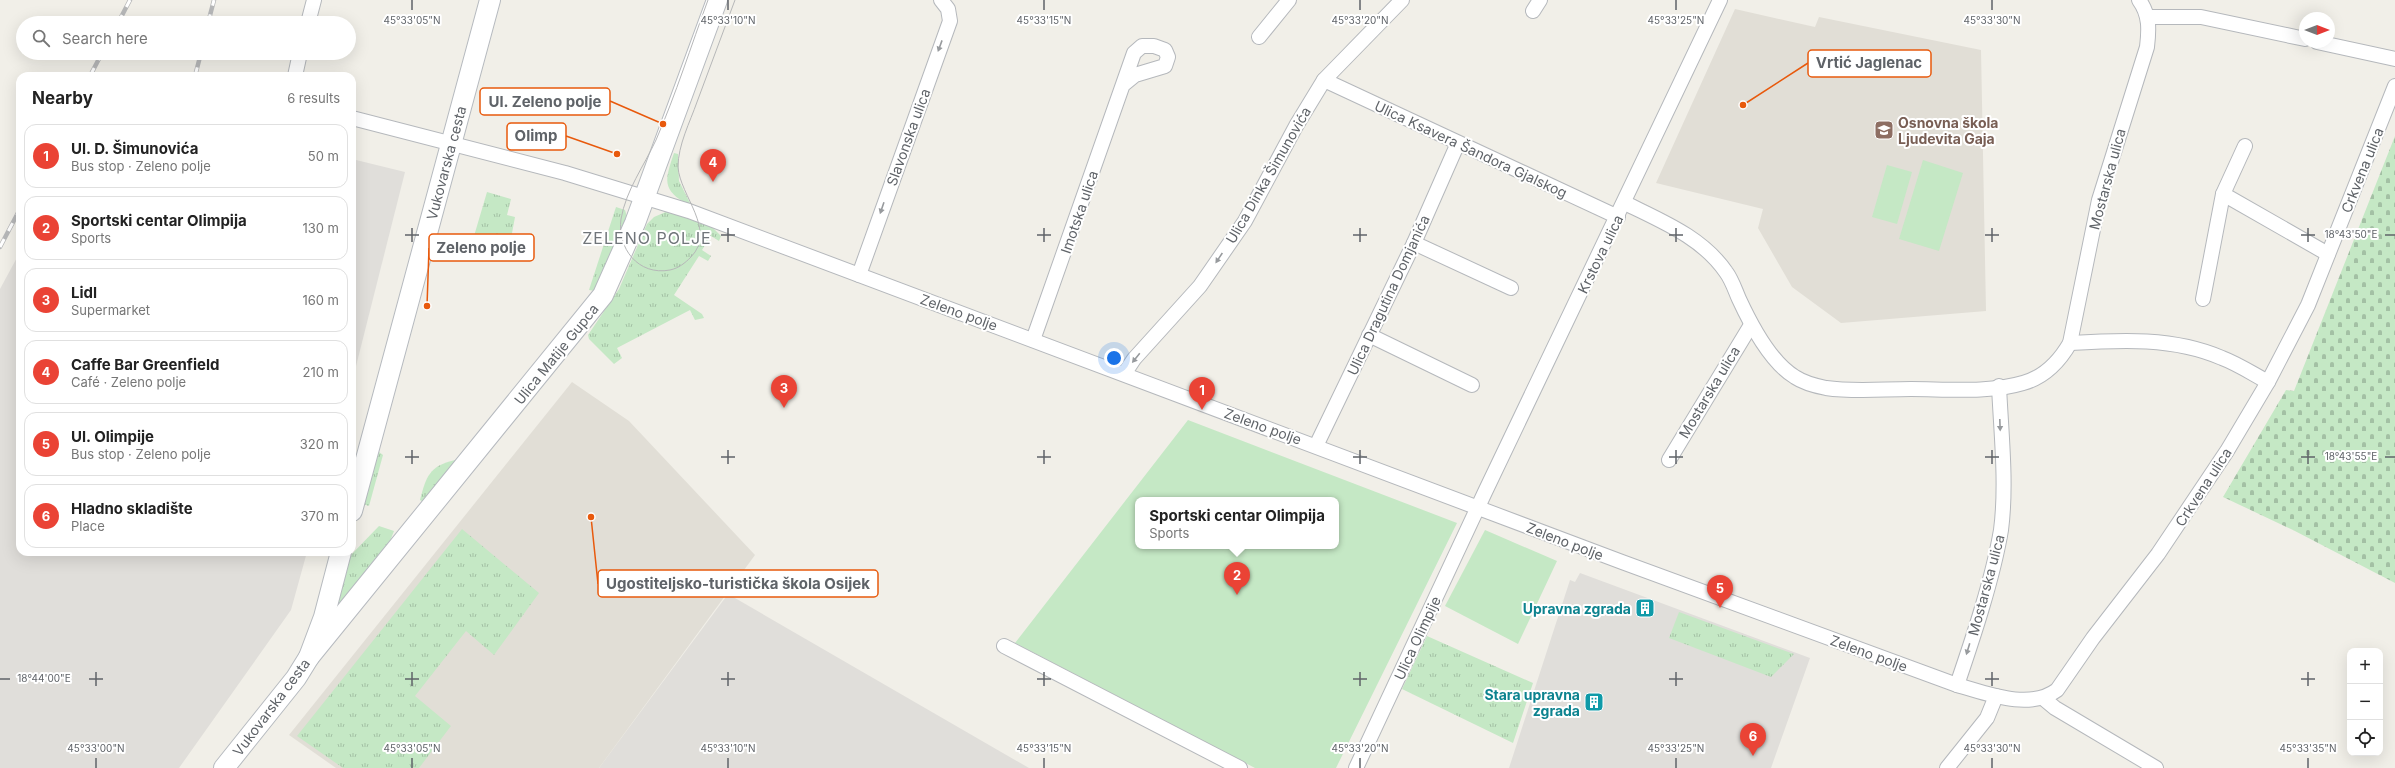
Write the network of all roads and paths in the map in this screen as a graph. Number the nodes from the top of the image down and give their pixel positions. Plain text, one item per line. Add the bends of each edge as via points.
1 (314, 0) edge
2 (490, 0) edge
3 (717, 0) edge
4 (1289, 0) edge
5 (1402, 0) edge
6 (1720, 0) edge
7 (2139, 0) edge
8 (945, 5) edge
9 (310, 16) edge
10 (2148, 17) junction
11 (1259, 37) dead end
12 (2299, 38) edge
13 (2335, 46) edge
14 (2395, 59) edge
15 (298, 60) edge
16 (295, 72) edge
17 (1324, 80) junction
18 (1124, 84) dead end
19 (2395, 86) edge
20 (356, 119) edge
21 (452, 143) junction
22 (1458, 143) junction
23 (2245, 146) dead end
24 (2223, 194) junction
25 (645, 197) junction
26 (1625, 203) junction
27 (1618, 217) junction
28 (1414, 243) junction
29 (2328, 254) junction
30 (859, 276) junction
31 (1511, 288) dead end
32 (2203, 299) dead end
33 (1751, 325) junction
34 (1369, 335) junction
35 (1034, 340) junction
36 (2070, 343) junction
37 (1124, 374) junction
38 (2268, 382) junction
39 (1472, 385) dead end
40 (1999, 386) junction
41 (1316, 446) junction
42 (1669, 460) dead end
43 (356, 496) edge
44 (1478, 508) junction
45 (340, 556) edge
46 (1004, 646) dead end
47 (309, 657) junction
48 (1957, 685) junction
49 (1996, 696) junction
50 (2043, 698) junction
51 (224, 768) edge
52 (1240, 768) edge
53 (1356, 768) edge
54 (1947, 768) edge
55 (2156, 768) edge

1 - 9 street
2 - 21 main road, Vukovarska cesta
3 - 25 main road, Ulica Matije Gupca
4 - 11 street
5 - 17 street, Ulica Dinka Šimunovića
6 - 26 street, Krstova ulica
7 - 10 street, Mostarska ulica
8 -> 30 street, Slavonska ulica via 950,21
10 - 12 street via 2202,17
10 - 36 street, Mostarska ulica via 2147,47 2099,200
13 - 14 street
15 - 16 street
17 - 22 street, Ulica Ksavera Šandora Gjalskog
17 -> 37 street, Ulica Dinka Šimunovića via 1245,221 1200,286 1134,359
18 - 35 street, Imotska ulica
19 - 29 street, Crkvena ulica
20 - 21 street, Zeleno polje
21 - 25 street, Zeleno polje
21 - 43 main road, Vukovarska cesta
22 - 27 street, Ulica Ksavera Šandora Gjalskog
22 - 28 street, Ulica Dragutina Domjanića
23 - 24 street
24 - 29 street
24 - 32 street
25 - 30 street, Zeleno polje via 689,211
25 - 47 main road, Ulica Matije Gupca via 617,268 598,303
26 - 27 street, Krstova ulica
26 - 33 street, Mostarska ulica via 1670,225 1701,245 1716,259 1727,273
27 - 44 street, Krstova ulica
28 - 31 street
28 - 34 street, Ulica Dragutina Domjanića
29 - 38 street, Crkvena ulica via 2308,304
30 - 35 street, Zeleno polje
33 - 40 street, Mostarska ulica via 1782,366 1794,377 1810,384 1844,390 1966,389
33 - 42 street, Mostarska ulica
34 - 39 street
34 - 41 street, Ulica Dragutina Domjanića
35 - 37 street, Zeleno polje
36 - 38 street via 2128,340 2168,344 2221,357
36 - 40 street, Mostarska ulica via 2053,367 2037,377 2023,383
37 - 41 street, Zeleno polje
38 - 50 street, Crkvena ulica via 2227,451 2158,554 2093,638 2057,690
40 -> 48 street, Mostarska ulica via 2003,501 2001,528 1996,556
41 - 44 street, Zeleno polje
44 - 48 street, Zeleno polje
44 - 53 street, Ulica Olimpije
45 - 47 main road, Vukovarska cesta via 324,617
46 - 52 street
47 - 51 main road, Vukovarska cesta via 296,678
48 - 49 street, Zeleno polje
49 - 50 street, Zeleno polje
49 - 54 street via 1987,718
50 - 55 street via 2055,708

